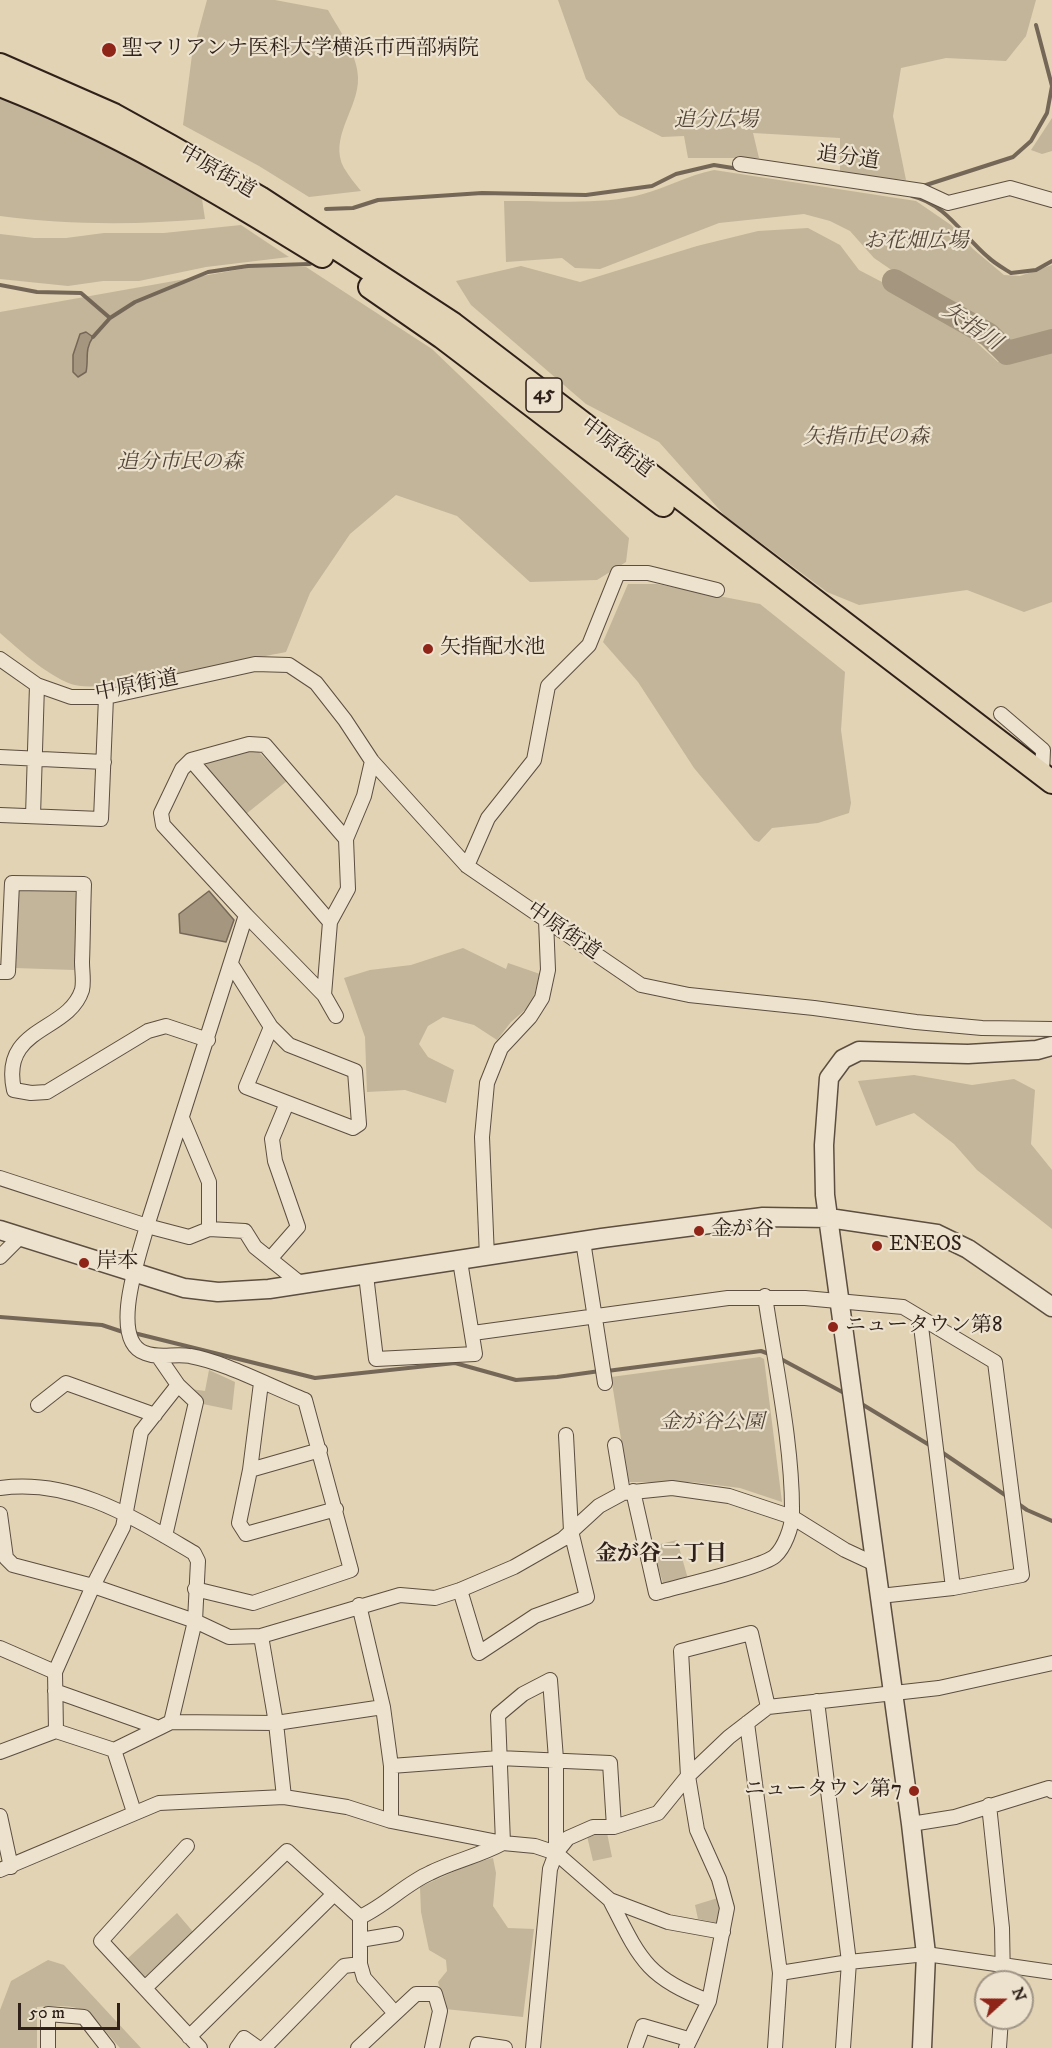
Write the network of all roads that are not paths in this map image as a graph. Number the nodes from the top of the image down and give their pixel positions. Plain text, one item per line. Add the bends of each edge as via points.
1 (0, 65) edge
2 (0, 85) edge
3 (740, 164) dead end
4 (1052, 200) edge
5 (717, 590) dead end
6 (3, 665) edge
7 (37, 685) junction
8 (106, 697) junction
9 (1001, 714) dead end
10 (0, 757) edge
11 (34, 759) junction
12 (191, 760) junction
13 (372, 761) junction
14 (104, 762) junction
15 (1047, 778) edge
16 (1052, 799) edge
17 (0, 814) edge
18 (33, 816) junction
19 (346, 839) junction
20 (467, 866) junction
21 (246, 915) junction
22 (546, 920) junction
23 (330, 922) junction
24 (231, 964) junction
25 (0, 972) edge
26 (324, 994) junction
27 (336, 1016) dead end
28 (271, 1027) junction
29 (1052, 1029) edge
30 (208, 1040) junction
31 (1052, 1046) edge
32 (287, 1103) junction
33 (182, 1118) junction
34 (0, 1178) edge
35 (829, 1218) junction
36 (147, 1226) junction
37 (209, 1229) junction
38 (0, 1230) edge
39 (20, 1237) junction
40 (583, 1241) junction
41 (0, 1257) edge
42 (487, 1257) junction
43 (270, 1259) junction
44 (460, 1261) junction
45 (135, 1273) junction
46 (366, 1275) junction
47 (301, 1284) junction
48 (765, 1296) junction
49 (839, 1299) junction
50 (1052, 1306) edge
51 (595, 1316) junction
52 (920, 1318) junction
53 (473, 1333) junction
54 (158, 1356) junction
55 (261, 1383) junction
56 (605, 1383) dead end
57 (178, 1385) junction
58 (38, 1405) dead end
59 (155, 1415) junction
60 (566, 1435) dead end
61 (615, 1445) dead end
62 (320, 1450) junction
63 (250, 1470) junction
64 (0, 1488) edge
65 (628, 1492) junction
66 (336, 1509) junction
67 (124, 1512) junction
68 (0, 1514) edge
69 (792, 1517) junction
70 (571, 1532) junction
71 (165, 1536) junction
72 (875, 1564) junction
73 (93, 1586) junction
74 (953, 1588) junction
75 (195, 1589) junction
76 (460, 1590) junction
77 (880, 1596) junction
78 (359, 1605) junction
79 (195, 1621) junction
80 (261, 1636) junction
81 (0, 1648) edge
82 (1052, 1663) edge
83 (55, 1672) junction
84 (55, 1691) junction
85 (892, 1693) junction
86 (817, 1701) junction
87 (383, 1707) junction
88 (768, 1707) junction
89 (276, 1723) junction
90 (747, 1723) junction
91 (165, 1725) junction
92 (56, 1731) junction
93 (114, 1750) junction
94 (0, 1752) edge
95 (499, 1758) junction
96 (556, 1759) junction
97 (391, 1766) junction
98 (688, 1776) junction
99 (1052, 1791) edge
100 (284, 1797) junction
101 (989, 1805) junction
102 (134, 1812) junction
103 (0, 1816) edge
104 (391, 1821) junction
105 (911, 1824) junction
106 (614, 1827) junction
107 (503, 1843) junction
108 (187, 1846) dead end
109 (556, 1853) junction
110 (5, 1868) edge
111 (333, 1895) junction
112 (610, 1900) junction
113 (360, 1917) junction
114 (728, 1925) junction
115 (396, 1934) dead end
116 (360, 1940) junction
117 (926, 1954) junction
118 (849, 1962) junction
119 (360, 1964) junction
120 (1005, 1964) junction
121 (1004, 1970) edge
122 (1052, 1972) edge
123 (780, 1973) junction
124 (146, 1987) junction
125 (709, 2001) junction
126 (394, 2012) junction
127 (1000, 2030) edge
128 (189, 2037) junction
129 (687, 2044) edge
130 (48, 2048) edge
131 (108, 2048) edge
132 (200, 2048) edge
133 (237, 2048) edge
134 (258, 2048) edge
135 (264, 2048) edge
136 (358, 2048) edge
137 (432, 2048) edge
138 (477, 2048) edge
139 (505, 2048) edge
140 (532, 2048) edge
141 (636, 2048) edge
142 (775, 2048) edge
143 (843, 2048) edge
144 (922, 2048) edge
145 (999, 2048) edge

1 - 15 main road, 中原街道 / 45 via 114,115 200,163 453,324
2 - 16 main road, 中原街道 / 45 via 151,156 356,277 442,337
3 - 4 street, 追分道 via 922,191 948,203 1010,188
5 - 20 street via 648,573 618,573 589,645 548,686 534,760 488,818
6 - 7 street, 中原街道
7 - 8 street, 中原街道 via 71,697
7 - 11 street
8 - 13 street, 中原街道 via 255,664 289,665 315,682
8 - 14 street
9 - 15 street via 1044,750
10 - 11 street
11 - 14 street
11 - 18 street
12 - 19 street via 249,744 265,745
12 - 21 street via 182,769 161,813 163,825
12 - 23 street
13 - 19 street via 364,796
13 - 20 street, 中原街道
14 - 18 street via 100,819
17 - 18 street
19 - 23 street via 348,889
20 - 22 street, 中原街道
21 - 24 street
21 - 26 street
22 - 29 street, 中原街道 via 641,985 689,995 916,1022 993,1029
22 - 42 street via 548,970 542,998 501,1048 487,1083 482,1137
23 - 26 street
24 - 28 street
24 - 30 street
25 - 30 street via 8,972 12,883 84,885 82,989 73,1005 15,1040 3,1057 3,1074 14,1090 47,1092 148,1031 166,1026
26 - 27 street
28 - 32 street via 246,1087
28 - 32 street via 289,1045 355,1071 359,1124 353,1128
30 - 33 street
31 - 35 street via 968,1054 859,1051 843,1059 830,1078 825,1121 824,1172
32 - 43 street via 272,1139 275,1161 298,1227
33 - 36 street
33 - 37 street via 208,1182
34 - 36 street
35 - 40 street via 763,1217
35 - 49 street
35 - 50 street via 937,1234 968,1249
36 - 37 street via 189,1237
36 - 45 street
37 - 43 street via 245,1231 255,1247
38 - 39 street
39 - 41 street
39 - 45 street
40 - 42 street
40 - 51 street
42 - 44 street
43 - 47 street
44 - 46 street
44 - 53 street
45 - 47 street via 218,1292
45 - 54 street via 126,1328 130,1342 143,1353
46 - 47 street
46 - 53 street via 376,1359 475,1354
48 - 49 street
48 - 51 street
48 - 69 street via 787,1445
49 - 52 street via 903,1307
49 - 72 street
51 - 53 street
51 - 56 street
52 - 74 street
52 - 74 street via 995,1362 1022,1575
54 - 55 street via 189,1355
54 - 57 street
55 - 62 street via 305,1400
55 - 63 street
57 - 59 street
57 - 71 street via 196,1402
58 - 59 street via 66,1383
59 - 67 street via 141,1432
60 - 70 street
61 - 65 street
62 - 63 street
62 - 66 street
63 - 66 street via 239,1523 246,1534
64 - 67 street via 20,1485 65,1491
65 - 69 street via 672,1488 701,1491
65 - 69 street via 656,1593 774,1557 785,1541
65 - 70 street via 599,1506
66 - 75 street via 351,1570 253,1603
67 - 71 street
67 - 73 street via 123,1527
68 - 73 street via 6,1558 13,1565
69 - 72 street
70 - 76 street via 514,1567
70 - 76 street via 587,1597 535,1616 479,1653
71 - 75 street via 194,1553 198,1560
72 - 77 street
73 - 79 street
73 - 83 street
74 - 77 street
75 - 79 street
76 - 78 street via 435,1598 400,1595
77 - 85 street
78 - 80 street
78 - 87 street
79 - 80 street via 229,1637
79 - 91 street
80 - 89 street
81 - 83 street
82 - 85 street via 939,1688
83 - 84 street
84 - 91 street
84 - 92 street
85 - 86 street
85 - 105 street
86 - 88 street
86 - 118 street
87 - 89 street
87 - 97 street
88 - 90 street
88 - 98 street via 751,1633 681,1651
89 - 91 street
89 - 100 street
90 - 98 street
90 - 123 street via 766,1920
91 - 93 street
92 - 93 street
92 - 94 street
93 - 102 street
95 - 96 street
95 - 96 street via 498,1715 523,1694 550,1680
95 - 97 street
95 - 107 street
96 - 106 street via 610,1763
96 - 109 street
97 - 104 street
98 - 106 street via 658,1813
98 - 114 street via 697,1830 719,1879
99 - 101 street via 1049,1788
100 - 102 street via 179,1800
100 - 104 street via 347,1807
101 - 105 street via 954,1817
101 - 120 street
102 - 110 street
103 - 110 street
104 - 107 street
105 - 117 street
106 - 109 street via 593,1827 568,1838
107 - 109 street
107 - 113 street via 428,1873
108 - 124 street via 101,1941
109 - 112 street
109 - 140 street via 550,1869
111 - 113 street
111 - 124 street via 287,1851
111 - 128 street
112 - 114 street via 668,1922
112 - 125 street via 632,1943 653,1972 677,1990
113 - 116 street
114 - 125 street
115 - 116 street
116 - 119 street
117 - 118 street
117 - 120 street
117 - 144 street
118 - 123 street
118 - 143 street
119 - 126 street via 364,1978
119 - 135 street via 344,1966
120 - 121 street
120 - 122 street
123 - 142 street
124 - 128 street
125 - 129 street
126 - 136 street
126 - 137 street via 416,1994 435,1995 440,2011
127 - 145 street
128 - 132 street
129 - 141 street via 644,2026
130 - 131 street via 48,2014 84,2017
133 - 134 street via 244,2038
138 - 139 street via 478,2044

